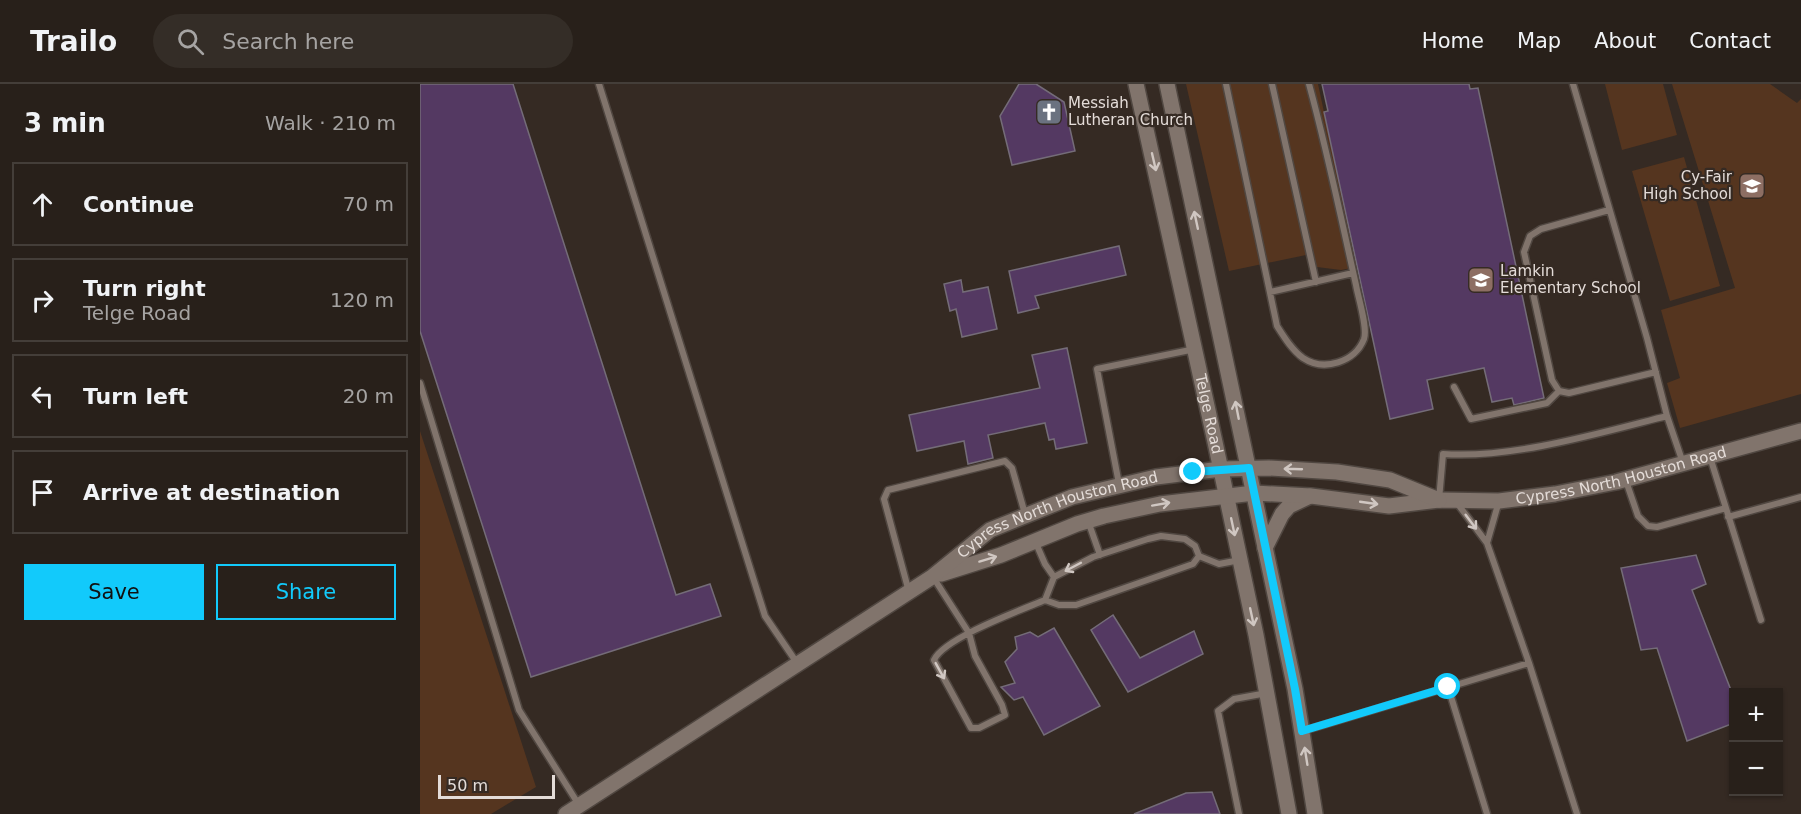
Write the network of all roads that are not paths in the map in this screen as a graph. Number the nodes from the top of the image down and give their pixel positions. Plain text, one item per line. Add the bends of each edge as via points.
1 (599, 84) edge
2 (1136, 84) edge
3 (1167, 84) edge
4 (1226, 84) edge
5 (1272, 84) edge
6 (1309, 84) edge
7 (1573, 84) edge
8 (1609, 210) junction
9 (1353, 273) junction
10 (1316, 282) junction
11 (1270, 292) junction
12 (1196, 349) junction
13 (1656, 372) junction
14 (420, 383) edge
15 (1454, 387) dead end
16 (1559, 391) junction
17 (1667, 416) junction
18 (1801, 431) edge
19 (1710, 456) junction
20 (1683, 464) junction
21 (1249, 468) junction
22 (1221, 469) junction
23 (1626, 479) junction
24 (1119, 484) junction
25 (1254, 493) junction
26 (1227, 495) junction
27 (1311, 496) junction
28 (1801, 497) edge
29 (1438, 500) junction
30 (1454, 500) junction
31 (1499, 501) junction
32 (1726, 508) junction
33 (1025, 514) junction
34 (1728, 517) junction
35 (1088, 521) junction
36 (1035, 540) junction
37 (1487, 543) junction
38 (1265, 548) junction
39 (1100, 555) junction
40 (1199, 556) junction
41 (1240, 560) junction
42 (933, 577) junction
43 (1054, 577) junction
44 (909, 592) junction
45 (1045, 600) junction
46 (1761, 620) dead end
47 (969, 633) junction
48 (1529, 663) junction
49 (798, 664) junction
50 (1448, 687) junction
51 (1267, 693) junction
52 (1302, 731) junction
53 (573, 810) edge
54 (1239, 814) edge
55 (1289, 814) edge
56 (1315, 814) edge
57 (1487, 814) edge
58 (1577, 814) edge

1 - 49 lane via 765,616
2 -> 12 main road, Telge Road
21 -> 3 main road, Telge Road
4 - 11 lane
5 - 10 lane
6 - 9 lane
7 - 8 lane
8 - 13 lane
8 - 16 lane via 1541,229 1530,236 1524,252 1552,381
9 - 10 lane
9 - 11 lane via 1365,337 1356,353 1339,363 1314,364 1301,356 1277,326
10 - 11 lane
12 - 22 main road, Telge Road
12 - 24 lane via 1097,369
13 - 16 lane via 1569,393
13 - 17 lane
14 - 53 lane via 519,710
15 - 16 lane via 1471,419 1547,403
17 - 20 lane
17 - 29 lane via 1519,449 1443,454
18 - 19 main road, Cypress North Houston Road
19 - 20 main road, Cypress North Houston Road
19 - 32 lane
20 - 23 main road, Cypress North Houston Road
21 - 22 main road, Cypress North Houston Road
21 - 25 main road, Telge Road
29 -> 21 main road, Cypress North Houston Road via 1390,480 1308,469
22 - 24 main road, Cypress North Houston Road
22 - 26 main road, Telge Road
23 - 31 main road, Cypress North Houston Road
23 - 32 lane via 1638,516 1648,526 1658,527
24 - 33 main road, Cypress North Houston Road
25 - 26 main road, Cypress North Houston Road
25 - 27 main road, Cypress North Houston Road
25 - 38 main road, Telge Road
35 -> 26 main road, Cypress North Houston Road via 1160,504
26 -> 41 main road, Telge Road
27 -> 29 main road, Cypress North Houston Road via 1389,506
27 - 38 main road via 1289,506
28 - 34 lane
29 - 30 main road, Cypress North Houston Road
30 - 31 main road, Cypress North Houston Road
30 -> 37 lane
31 - 37 lane
32 - 34 lane
33 - 42 main road, Cypress North Houston Road via 990,530
33 - 44 lane via 1012,468 1005,461 888,490 884,499
34 - 46 lane
35 - 36 main road, Cypress North Houston Road
35 - 39 lane
42 -> 36 main road, Cypress North Houston Road
36 - 43 lane
37 - 48 lane
38 - 52 main road, Telge Road
39 - 40 lane via 1161,536 1185,539 1195,546
39 -> 43 lane
40 - 41 lane via 1219,564
40 - 45 lane via 1193,564 1076,605
41 -> 51 main road, Telge Road
42 - 44 main road, Cypress North Houston Road
42 - 47 lane
43 - 45 lane
44 - 49 main road, Cypress North Houston Road
45 - 47 lane
47 -> 47 lane via 938,652 934,660 971,728 979,728 1005,715 975,656
48 - 50 lane
48 - 58 lane
49 - 53 main road, Cypress North Houston Road
50 - 52 lane
50 - 57 lane
51 - 54 lane via 1234,699 1218,711
51 - 55 main road, Telge Road
56 -> 52 main road, Telge Road

